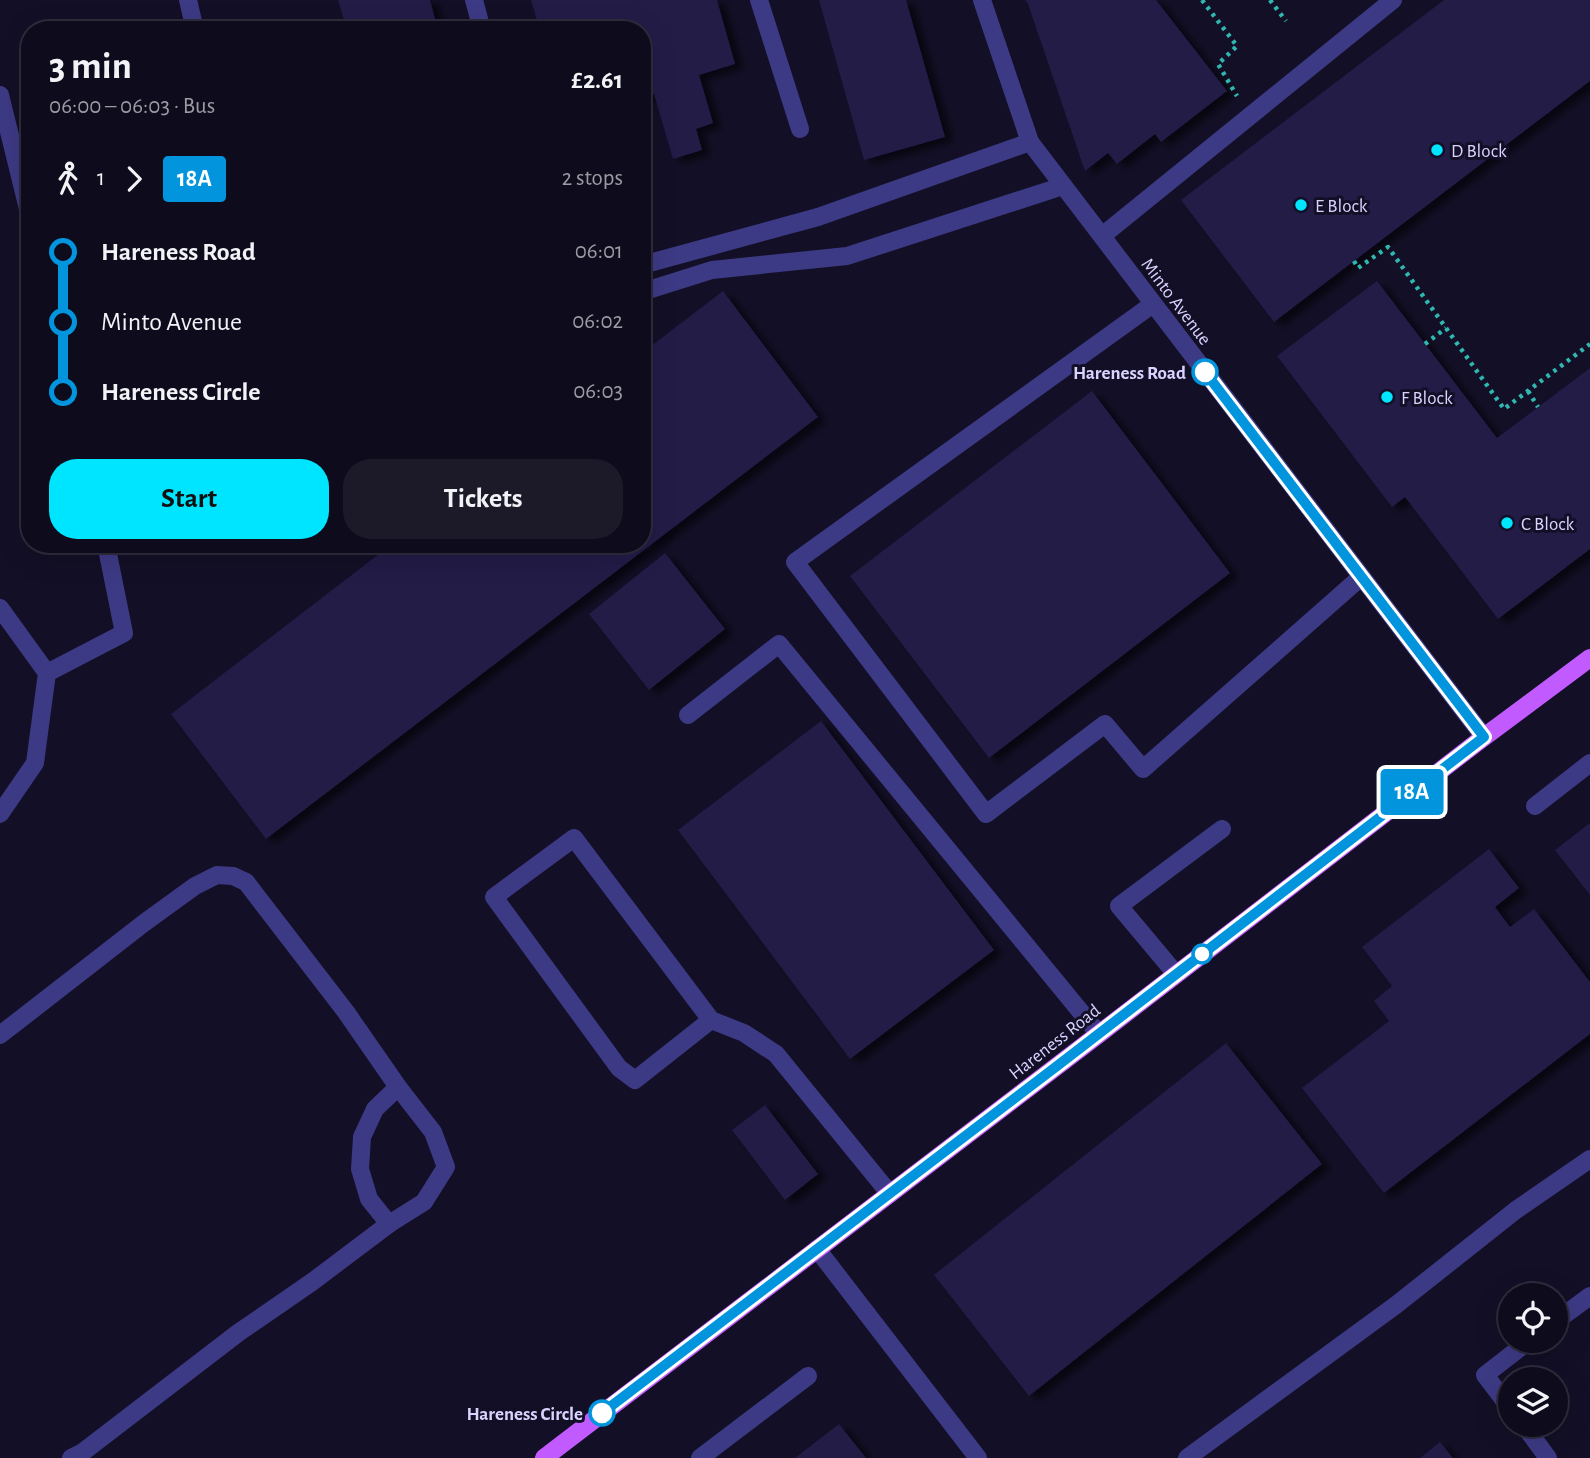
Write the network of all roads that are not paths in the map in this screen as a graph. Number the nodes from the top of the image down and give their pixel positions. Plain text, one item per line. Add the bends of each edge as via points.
1 (188, 0) edge
2 (474, 0) edge
3 (759, 0) edge
4 (982, 0) edge
5 (1393, 0) edge
6 (193, 21) edge
7 (480, 21) edge
8 (0, 95) edge
9 (800, 129) dead end
10 (1030, 142) junction
11 (21, 180) edge
12 (1063, 186) junction
13 (1102, 236) junction
14 (651, 263) edge
15 (651, 289) edge
16 (1153, 304) junction
17 (108, 553) edge
18 (1362, 577) junction
19 (0, 608) edge
20 (1590, 658) edge
21 (47, 673) junction
22 (688, 715) dead end
23 (1484, 737) junction
24 (1590, 764) edge
25 (1535, 806) dead end
26 (0, 814) edge
27 (1222, 829) dead end
28 (1176, 974) junction
29 (711, 1020) junction
30 (1099, 1034) junction
31 (0, 1035) edge
32 (398, 1087) junction
33 (1588, 1164) edge
34 (890, 1194) junction
35 (389, 1224) junction
36 (817, 1250) junction
37 (1590, 1296) edge
38 (1568, 1312) edge
39 (1513, 1353) edge
40 (808, 1376) dead end
41 (1498, 1392) edge
42 (1532, 1437) edge
43 (71, 1458) edge
44 (544, 1458) edge
45 (699, 1458) edge
46 (978, 1458) edge
47 (1187, 1458) edge
48 (1548, 1458) edge

1 - 6 street
2 - 7 street
3 - 9 street
4 - 10 street, Minto Avenue
5 - 13 street
8 - 11 street
10 - 12 street, Minto Avenue
10 - 14 street via 818,217
12 - 13 street, Minto Avenue
12 - 15 street via 847,256 712,270
13 - 16 street, Minto Avenue
16 - 18 street, Minto Avenue
16 - 18 street via 795,562 986,814 1105,724 1143,769
17 - 21 street via 124,633
18 - 23 street, Minto Avenue
19 - 21 street
20 - 23 main road, Hareness Road
21 - 26 street via 35,763
22 - 30 street via 779,644
23 - 28 main road, Hareness Road
24 - 25 street
27 - 28 street via 1119,906
28 - 30 main road, Hareness Road
29 - 29 street via 635,1080 619,1068 494,897 575,838
29 - 34 street via 744,1033 776,1054
30 - 34 main road, Hareness Road
31 - 32 street via 195,886 217,875 233,876 246,883
32 - 35 street via 375,1109 362,1137 360,1169 369,1199
32 - 35 street via 433,1132 446,1167 424,1202
33 - 47 street via 1516,1210 1396,1305
34 - 36 main road, Hareness Road
35 - 43 street
36 - 44 main road, Hareness Road
36 - 46 street
37 - 38 street
39 - 41 street via 1485,1375
40 - 45 street
42 - 48 street

